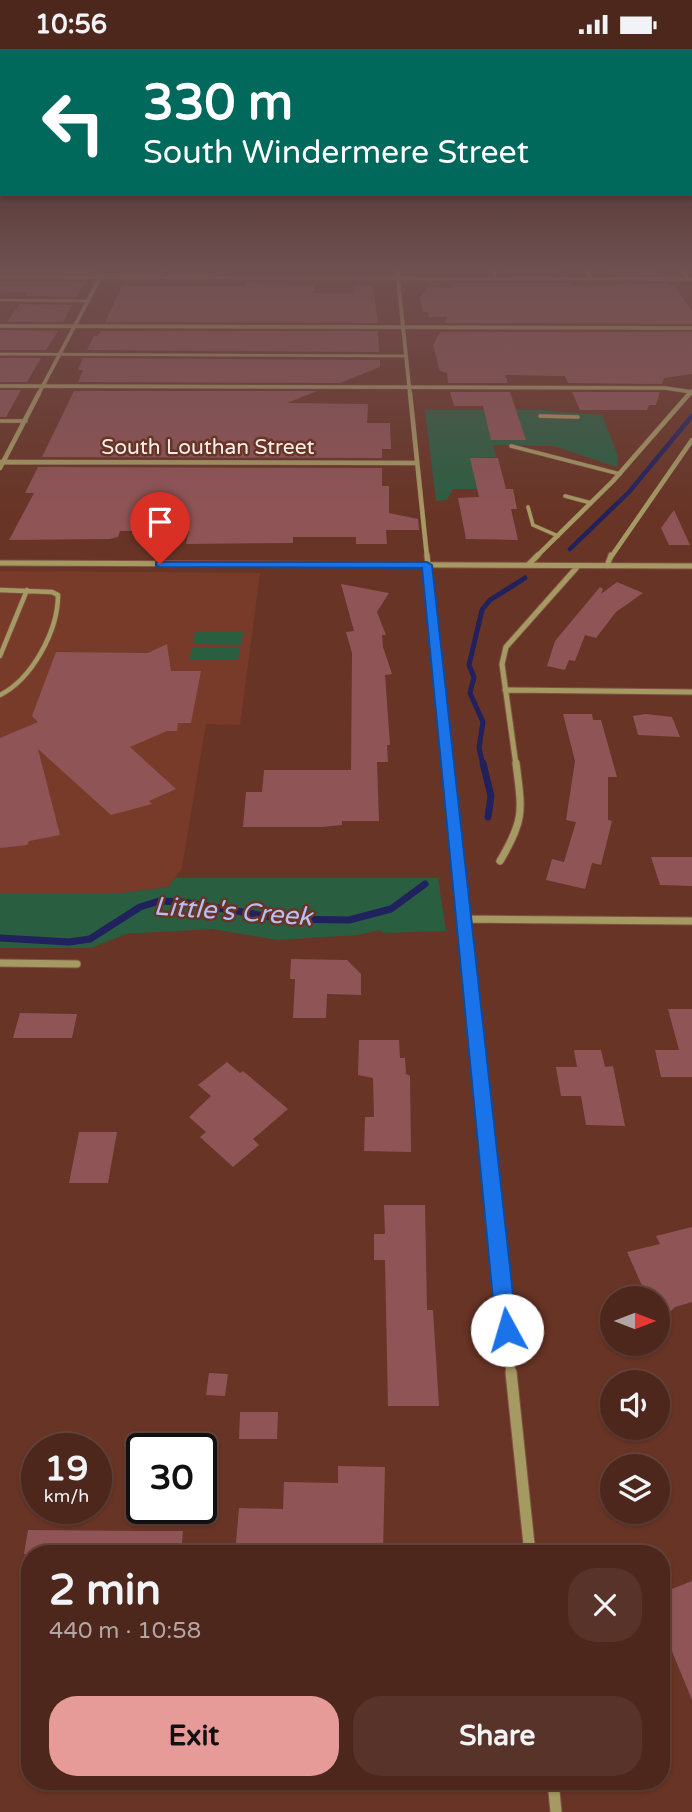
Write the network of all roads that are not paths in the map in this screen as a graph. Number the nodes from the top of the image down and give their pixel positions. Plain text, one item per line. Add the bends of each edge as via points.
1 (63, 350) edge
2 (405, 350) edge
3 (0, 355) edge
4 (61, 355) junction
5 (406, 356) junction
6 (0, 386) edge
7 (44, 386) junction
8 (409, 387) junction
9 (692, 391) edge
10 (540, 416) dead end
11 (578, 417) dead end
12 (0, 421) edge
13 (26, 421) junction
14 (692, 440) edge
15 (511, 446) dead end
16 (2, 462) edge
17 (417, 463) junction
18 (0, 468) edge
19 (620, 474) junction
20 (565, 496) dead end
21 (591, 503) junction
22 (528, 507) dead end
23 (558, 536) junction
24 (0, 563) edge
25 (427, 565) junction
26 (527, 565) junction
27 (578, 566) junction
28 (607, 566) junction
29 (692, 566) edge
30 (0, 590) edge
31 (27, 590) junction
32 (0, 656) edge
33 (505, 690) junction
34 (692, 692) edge
35 (0, 695) edge
36 (500, 861) dead end
37 (464, 919) junction
38 (692, 921) edge
39 (0, 963) edge
40 (77, 964) dead end
41 (529, 1545) edge
42 (554, 1790) edge
43 (556, 1812) edge

1 - 4 street
2 - 5 street
3 - 4 lane
4 - 5 lane
4 - 7 street
5 - 8 street
6 - 7 street
7 - 8 street
7 - 13 street
8 - 9 street
8 - 17 street
9 - 19 street
10 - 11 lane
12 - 13 lane
13 - 16 street
14 - 28 street
15 - 19 lane
16 - 17 street, South Louthan Street
16 - 18 street
17 - 25 street
19 - 21 street
20 - 21 lane
21 - 23 street
22 - 23 lane via 533,525
23 - 26 street
24 - 25 street
25 - 26 street
25 - 37 street
26 - 27 street
27 - 28 street
27 - 33 street via 506,647 502,664
28 - 29 street
30 - 31 lane
31 - 32 lane
31 - 35 lane via 52,592 58,595 58,602 31,674 17,688
33 - 34 street
33 - 36 street via 522,811 518,831
37 - 38 street
37 - 41 street
39 - 40 street
42 - 43 street

